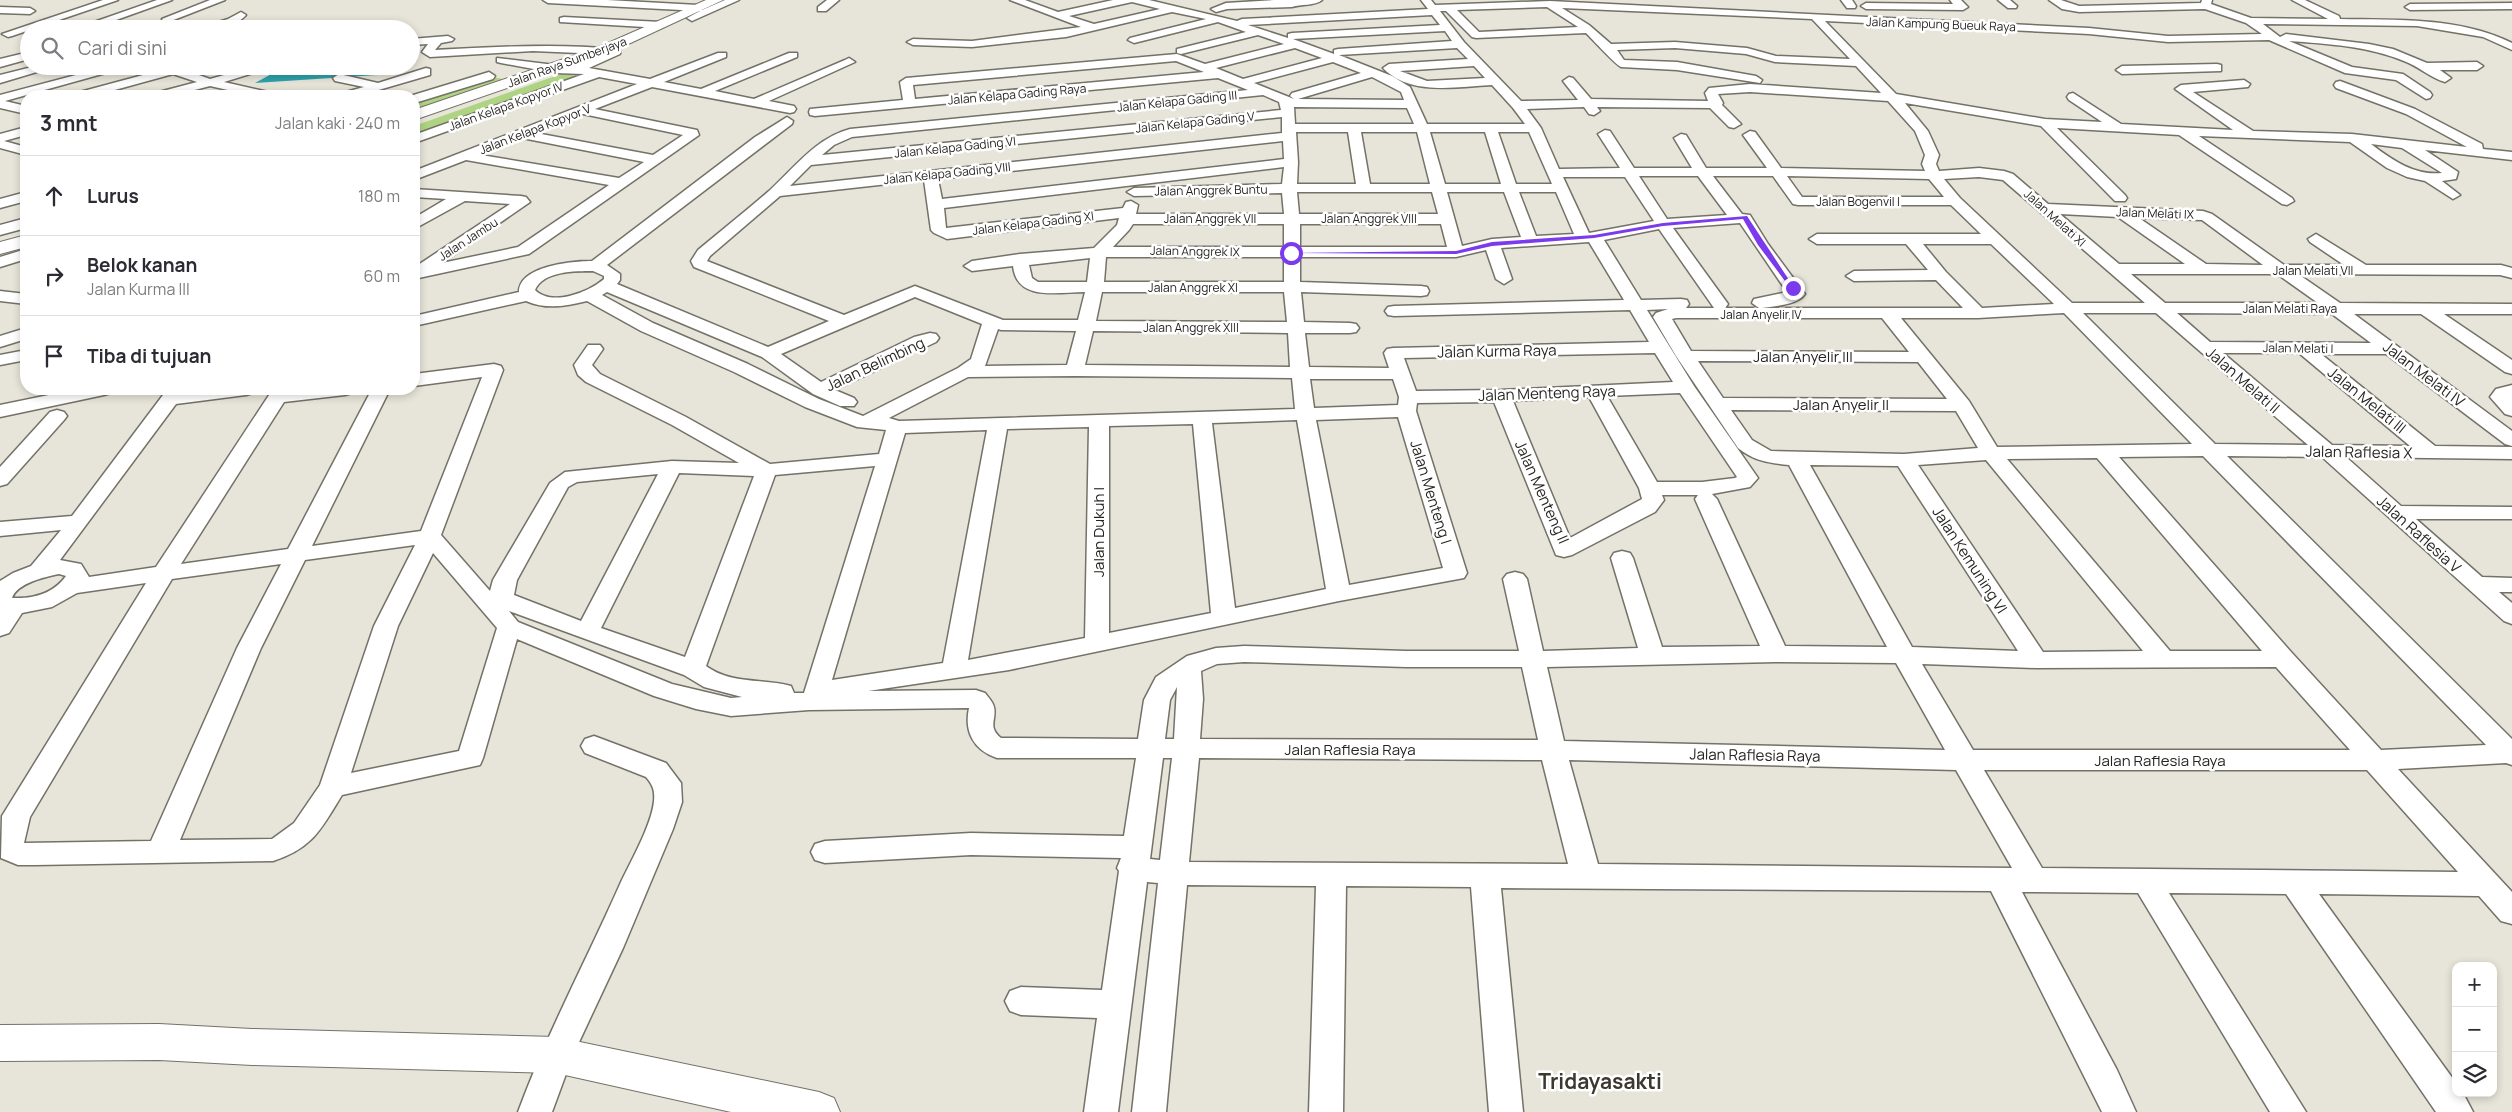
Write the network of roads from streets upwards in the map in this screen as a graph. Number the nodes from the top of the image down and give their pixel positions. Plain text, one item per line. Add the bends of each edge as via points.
1 (115, 0) edge
2 (220, 0) edge
3 (548, 0) edge
4 (648, 0) edge
5 (734, 0) edge
6 (834, 0) edge
7 (1044, 0) edge
8 (1128, 0) edge
9 (1135, 0) edge
10 (1562, 0) edge
11 (1742, 0) edge
12 (1787, 0) edge
13 (1955, 0) edge
14 (2054, 0) edge
15 (2107, 0) edge
16 (2297, 0) edge
17 (164, 1) edge
18 (593, 1) edge
19 (1320, 1) edge
20 (1020, 2) edge
21 (1208, 3) edge
22 (1848, 3) edge
23 (1903, 3) edge
24 (2206, 3) edge
25 (1550, 4) junction
26 (1665, 5) edge
27 (1508, 6) junction
28 (1574, 6) junction
29 (2512, 6) edge
30 (704, 7) edge
31 (1431, 7) edge
32 (1449, 8) junction
33 (822, 9) dead end
34 (1174, 9) junction
35 (2133, 9) junction
36 (0, 10) edge
37 (1748, 13) junction
38 (1797, 14) junction
39 (241, 15) dead end
40 (1057, 15) junction
41 (1200, 15) junction
42 (1816, 16) junction
43 (167, 19) dead end
44 (1219, 19) junction
45 (0, 20) edge
46 (61, 20) edge
47 (106, 20) edge
48 (234, 20) edge
49 (564, 20) dead end
50 (2154, 20) dead end
51 (2212, 20) dead end
52 (2246, 20) junction
53 (1247, 21) junction
54 (1869, 21) junction
55 (2340, 21) junction
56 (2417, 23) junction
57 (1233, 24) junction
58 (661, 25) junction
59 (1094, 28) junction
60 (1447, 28) junction
61 (1588, 30) junction
62 (1259, 32) junction
63 (1534, 33) junction
64 (2169, 33) junction
65 (2365, 33) dead end
66 (2486, 34) junction
67 (20, 35) edge
68 (2512, 35) edge
69 (557, 36) dead end
70 (2272, 36) junction
71 (12, 38) junction
72 (20, 38) edge
73 (456, 38) dead end
74 (437, 40) junction
75 (1134, 40) dead end
76 (1294, 40) junction
77 (420, 41) edge
78 (600, 42) junction
79 (913, 42) dead end
80 (1460, 44) junction
81 (0, 46) edge
82 (1608, 47) junction
83 (2512, 47) edge
84 (2184, 49) dead end
85 (1181, 51) dead end
86 (722, 54) dead end
87 (793, 55) dead end
88 (1337, 55) junction
89 (20, 57) edge
90 (2200, 58) dead end
91 (501, 60) dead end
92 (849, 62) dead end
93 (1476, 62) junction
94 (0, 63) edge
95 (1858, 63) junction
96 (2428, 66) junction
97 (2477, 66) dead end
98 (1204, 68) junction
99 (2217, 68) junction
100 (2122, 70) dead end
101 (1378, 71) junction
102 (426, 72) dead end
103 (570, 72) junction
104 (20, 74) edge
105 (420, 74) edge
106 (1219, 74) junction
107 (91, 75) edge
108 (156, 75) edge
109 (188, 75) edge
110 (235, 75) edge
111 (416, 75) edge
112 (490, 76) dead end
113 (339, 78) dead end
114 (2445, 78) dead end
115 (0, 79) edge
116 (1493, 81) junction
117 (1569, 81) dead end
118 (208, 82) junction
119 (652, 82) junction
120 (1242, 83) junction
121 (2340, 85) dead end
122 (377, 86) junction
123 (1078, 88) junction
124 (635, 89) junction
125 (34, 90) edge
126 (102, 90) edge
127 (180, 90) edge
128 (243, 90) edge
129 (365, 90) edge
130 (1786, 91) junction
131 (1263, 92) junction
132 (20, 94) edge
133 (701, 94) junction
134 (2426, 95) dead end
135 (1890, 96) junction
136 (420, 97) edge
137 (2073, 97) dead end
138 (0, 99) edge
139 (755, 103) junction
140 (1589, 103) junction
141 (0, 104) edge
142 (910, 104) junction
143 (1412, 104) junction
144 (1286, 105) junction
145 (1518, 105) junction
146 (1714, 105) junction
147 (20, 109) edge
148 (581, 110) junction
149 (1091, 111) junction
150 (420, 114) edge
151 (796, 116) junction
152 (2046, 123) junction
153 (1734, 124) dead end
154 (1422, 127) junction
155 (1490, 127) junction
156 (1354, 128) junction
157 (1534, 128) junction
158 (2118, 128) junction
159 (2183, 131) junction
160 (20, 132) edge
161 (1103, 132) junction
162 (1289, 132) junction
163 (521, 134) junction
164 (1750, 135) dead end
165 (2249, 135) junction
166 (420, 137) edge
167 (0, 138) edge
168 (1681, 138) dead end
169 (2352, 138) junction
170 (2401, 142) junction
171 (0, 144) edge
172 (20, 149) edge
173 (2487, 153) junction
174 (1118, 155) junction
175 (464, 156) junction
176 (2512, 156) edge
177 (656, 160) junction
178 (807, 161) junction
179 (1291, 162) junction
180 (1702, 172) junction
181 (1776, 172) junction
182 (1834, 172) junction
183 (1553, 173) junction
184 (1631, 173) junction
185 (420, 174) edge
186 (930, 175) junction
187 (1934, 176) junction
188 (2434, 178) junction
189 (621, 183) junction
190 (1134, 186) junction
191 (1289, 188) junction
192 (1364, 188) junction
193 (1438, 188) junction
194 (1510, 188) junction
195 (1562, 188) junction
196 (776, 192) junction
197 (420, 193) edge
198 (2453, 195) dead end
199 (461, 196) junction
200 (20, 198) edge
201 (1860, 201) junction
202 (1955, 201) junction
203 (2287, 201) dead end
204 (0, 204) edge
205 (936, 204) junction
206 (2121, 206) junction
207 (2043, 208) junction
208 (420, 213) edge
209 (429, 214) junction
210 (1128, 215) junction
211 (1741, 217) junction
212 (1292, 218) junction
213 (1446, 219) junction
214 (420, 220) edge
215 (20, 224) edge
216 (1663, 224) junction
217 (0, 230) edge
218 (1588, 237) junction
219 (1817, 239) dead end
220 (1995, 239) junction
221 (2316, 239) dead end
222 (1530, 240) junction
223 (1912, 240) junction
224 (20, 243) edge
225 (1492, 244) junction
226 (0, 248) edge
227 (520, 252) junction
228 (1099, 252) junction
229 (1456, 252) junction
230 (1291, 253) junction
231 (20, 256) edge
232 (1020, 259) junction
233 (0, 262) edge
234 (596, 266) junction
235 (972, 266) dead end
236 (566, 268) junction
237 (2114, 269) junction
238 (420, 270) edge
239 (2202, 270) junction
240 (2279, 270) junction
241 (2364, 270) junction
242 (2512, 272) edge
243 (420, 273) edge
244 (1940, 274) junction
245 (1854, 276) dead end
246 (1504, 279) dead end
247 (607, 286) junction
248 (1095, 287) junction
249 (1292, 287) junction
250 (528, 290) junction
251 (1421, 291) dead end
252 (589, 295) junction
253 (0, 296) edge
254 (20, 299) edge
255 (20, 299) edge
256 (0, 304) edge
257 (1720, 304) junction
258 (1635, 305) junction
259 (2068, 308) junction
260 (2159, 308) junction
261 (2335, 308) junction
262 (2512, 309) edge
263 (420, 310) edge
264 (2425, 310) junction
265 (1394, 311) dead end
266 (1888, 314) junction
267 (1978, 314) junction
268 (420, 319) edge
269 (842, 320) junction
270 (991, 323) junction
271 (1085, 326) junction
272 (1296, 327) junction
273 (1350, 328) dead end
274 (20, 335) edge
275 (930, 338) dead end
276 (0, 342) edge
277 (1661, 347) junction
278 (2206, 348) junction
279 (2303, 348) junction
280 (594, 349) dead end
281 (2391, 349) junction
282 (768, 353) junction
283 (20, 356) edge
284 (1685, 356) junction
285 (1921, 357) junction
286 (0, 360) edge
287 (2512, 368) edge
288 (1075, 370) junction
289 (1300, 371) junction
290 (965, 372) junction
291 (1392, 374) dead end
292 (420, 379) edge
293 (1686, 387) junction
294 (820, 390) junction
295 (2512, 391) edge
296 (1595, 392) junction
297 (28, 395) edge
298 (76, 395) edge
299 (200, 395) edge
300 (279, 395) edge
301 (378, 395) edge
302 (1501, 396) junction
303 (0, 401) edge
304 (1408, 404) junction
305 (1719, 404) junction
306 (1962, 405) junction
307 (2512, 410) edge
308 (0, 411) edge
309 (1305, 413) junction
310 (57, 416) dead end
311 (1202, 417) junction
312 (1099, 421) junction
313 (880, 422) junction
314 (998, 424) junction
315 (2208, 450) junction
316 (2511, 450) edge
317 (1991, 452) junction
318 (2327, 452) junction
319 (2104, 453) junction
320 (2431, 453) junction
321 (887, 459) junction
322 (1796, 459) junction
323 (1904, 460) junction
324 (672, 467) junction
325 (767, 470) junction
326 (0, 480) edge
327 (1650, 488) junction
328 (1706, 499) dead end
329 (2395, 512) junction
330 (2512, 513) edge
331 (79, 522) junction
332 (0, 529) edge
333 (430, 536) junction
334 (297, 553) junction
335 (1622, 558) dead end
336 (39, 571) junction
337 (164, 573) junction
338 (1515, 579) dead end
339 (2476, 584) junction
340 (2512, 585) edge
341 (73, 586) junction
342 (1338, 594) junction
343 (4, 598) edge
344 (2512, 616) edge
345 (1224, 619) junction
346 (509, 627) junction
347 (0, 628) edge
348 (588, 630) junction
349 (1097, 643) junction
350 (1776, 654) junction
351 (1652, 655) junction
352 (1904, 655) junction
353 (2162, 658) junction
354 (1532, 659) junction
355 (2283, 659) junction
356 (2036, 660) junction
357 (1188, 667) junction
358 (693, 669) junction
359 (954, 671) junction
360 (816, 691) junction
361 (594, 746) dead end
362 (1149, 749) junction
363 (1186, 749) junction
364 (1554, 750) junction
365 (2511, 754) edge
366 (1965, 760) junction
367 (2376, 760) junction
368 (333, 787) junction
369 (8, 818) edge
370 (161, 852) junction
371 (825, 852) dead end
372 (1134, 858) junction
373 (1331, 874) junction
374 (1172, 875) junction
375 (1586, 876) junction
376 (1485, 877) junction
377 (2000, 880) junction
378 (2034, 880) junction
379 (2146, 881) junction
380 (2294, 882) junction
381 (2486, 884) junction
382 (2512, 912) edge
383 (1021, 1001) dead end
384 (1115, 1005) junction
385 (0, 1043) edge
386 (556, 1055) junction
387 (535, 1112) edge
388 (819, 1112) edge
389 (1101, 1112) edge
390 (1149, 1112) edge
391 (1326, 1112) edge
392 (1506, 1112) edge
393 (2118, 1112) edge
394 (2288, 1112) edge
395 (2456, 1112) edge

1 - 17 street
1 - 46 street
2 - 43 street
3 - 18 street
4 - 30 street
5 - 30 street
6 - 33 street
7 - 20 street
8 - 40 street
9 - 34 street
10 - 28 street
11 - 37 street
12 - 38 street
13 - 23 street via 1963,7
14 - 35 street via 2071,8
15 - 35 street
16 - 55 street
17 - 47 street
18 - 30 street
19 - 21 street
19 - 53 street via 1217,8
20 - 40 street
21 - 41 street
22 - 23 street
22 - 54 street via 1851,10
24 - 35 street
24 - 52 street
25 - 27 street, Jalan Kampung Bueuk Raya
25 - 28 street, Jalan Kampung Bueuk Raya
25 - 61 street
26 - 28 street, Jalan Kampung Bueuk Raya
26 - 37 street, Jalan Kampung Bueuk Raya
27 - 32 street, Jalan Kampung Bueuk Raya
27 - 63 street
29 - 56 street via 2410,7 2434,19
30 - 58 street, Jalan Raya Sumberjaya
31 - 32 street, Jalan Kampung Bueuk Raya
31 - 53 street, Jalan Kampung Bueuk Raya
31 - 60 street
32 - 63 street via 1476,35
34 - 41 street
34 - 59 street
35 - 50 street
36 - 45 street via 34,10
37 - 38 street, Jalan Kampung Bueuk Raya
38 - 42 street, Jalan Kampung Bueuk Raya
39 - 48 street
40 - 59 street
41 - 44 street
42 - 54 street, Jalan Kampung Bueuk Raya
42 - 95 street
44 - 57 street
44 - 75 street
49 - 58 street
51 - 52 street
52 - 55 street
52 - 70 street
53 - 57 street, Jalan Kampung Bueuk Raya
53 - 76 street
54 - 64 street, Jalan Kampung Bueuk Raya
55 - 56 street
55 - 65 street
56 - 66 street
57 - 62 street
58 - 78 street, Jalan Raya Sumberjaya via 626,41
59 - 79 street via 972,44
60 - 76 street
60 - 80 street
61 - 63 street
61 - 82 street
62 - 76 street
62 - 85 street
64 - 70 street, Jalan Kampung Bueuk Raya via 2197,40
64 - 84 street
66 - 68 street
66 - 83 street
67 - 71 street
69 - 78 street
70 - 96 street, Jalan Kampung Bueuk Raya via 2364,45
70 - 134 street via 2349,70 2399,77
71 - 72 street
71 - 81 street
73 - 74 street
74 - 77 street
74 - 78 street via 428,52 430,54
76 - 88 street
76 - 98 street
78 - 103 street, Jalan Raya Sumberjaya
78 - 103 street via 616,54
80 - 88 street
80 - 93 street
82 - 95 street via 1676,45 1747,51 1775,59
82 - 130 street via 1622,63 1677,66 1744,77
86 - 119 street, Jalan Kelapa Kopyor V
87 - 133 street
88 - 101 street
88 - 120 street
89 - 94 street
90 - 99 street
91 - 103 street
92 - 139 street
93 - 101 street
93 - 116 street
95 - 135 street
96 - 97 street
96 - 114 street
98 - 106 street
98 - 142 street via 1176,58 906,82
99 - 100 street
99 - 165 street via 2244,85 2181,89
101 - 116 street via 1426,85
101 - 143 street via 1406,90
101 - 144 street
102 - 105 street
103 - 119 street, Jalan Kelapa Kopyor IV
103 - 124 street
103 - 150 street, Jalan Raya Sumberjaya
103 - 166 street, Jalan Kelapa Kopyor IV
104 - 115 street
106 - 120 street
106 - 123 street, Jalan Kelapa Gading Raya
107 - 125 street
108 - 126 street
109 - 118 street
110 - 118 street
111 - 122 street
112 - 136 street
113 - 122 street
116 - 145 street
117 - 140 street
118 - 127 street
118 - 128 street
119 - 124 street, Jalan Kelapa Kopyor V
119 - 133 street
120 - 131 street
121 - 173 street via 2386,99 2439,124
122 - 129 street
123 - 142 street, Jalan Kelapa Gading Raya
123 - 149 street
124 - 148 street, Jalan Kelapa Kopyor V
124 - 151 street
130 - 135 street
130 - 146 street via 1715,90 1711,92 1717,103
131 - 144 street
131 - 149 street, Jalan Kelapa Gading III
132 - 138 street
133 - 139 street
135 - 152 street
135 - 187 street via 1925,137 1932,155 1929,164
137 - 158 street
139 - 151 street
140 - 145 street
140 - 146 street
140 - 184 street
141 - 147 street
142 - 151 street, Jalan Kelapa Gading Raya
143 - 144 street
143 - 154 street
144 - 161 street, Jalan Kelapa Gading V
144 - 162 street
145 - 157 street
146 - 153 street
148 - 163 street, Jalan Kelapa Kopyor V
148 - 177 street via 692,133
149 - 161 street
149 - 178 street, Jalan Kelapa Gading III via 850,133 840,136
151 - 234 street
152 - 158 street
152 - 206 street
154 - 155 street, Jalan Kelapa Gading VIII
154 - 156 street, Jalan Kelapa Gading VIII
154 - 193 street
155 - 157 street, Jalan Kelapa Gading VIII
155 - 194 street
156 - 162 street, Jalan Kelapa Gading VIII
156 - 192 street
157 - 183 street
158 - 159 street
159 - 165 street
159 - 203 street
160 - 167 street
161 - 174 street
161 - 178 street, Jalan Kelapa Gading VI
162 - 174 street, Jalan Kelapa Gading VIII
162 - 179 street
163 - 175 street, Jalan Kelapa Kopyor V
163 - 177 street
164 - 181 street
165 - 169 street
168 - 180 street
169 - 170 street
169 - 188 street via 2414,177
170 - 173 street
170 - 188 street via 2452,174
171 - 172 street
173 - 176 street
174 - 186 street, Jalan Kelapa Gading VIII
174 - 190 street
175 - 185 street, Jalan Kelapa Kopyor V
175 - 189 street
177 - 189 street
178 - 196 street, Jalan Kelapa Gading III
179 - 190 street
179 - 191 street
180 - 181 street, Jalan Melati XI
180 - 184 street, Jalan Melati XI
180 - 211 street
181 - 182 street, Jalan Melati XI
181 - 201 street, Jalan Bogenvil I via 1798,201
182 - 187 street, Jalan Melati XI
182 - 201 street
183 - 184 street, Jalan Melati XI
183 - 195 street
184 - 216 street
186 - 196 street, Jalan Kelapa Gading VIII
186 - 205 street
187 - 202 street
187 - 207 street, Jalan Melati XI via 1992,172 2008,177
188 - 198 street via 2432,182
189 - 227 street
190 - 191 street, Jalan Anggrek Buntu
190 - 205 street
190 - 210 street
191 - 192 street, Jalan Anggrek Buntu
191 - 212 street
192 - 193 street, Jalan Anggrek Buntu
193 - 194 street, Jalan Anggrek Buntu
193 - 213 street
194 - 195 street, Jalan Anggrek Buntu
194 - 222 street
195 - 218 street
196 - 269 street, Jalan Kelapa Gading III via 704,253 700,264
197 - 199 street
199 - 209 street
199 - 238 street, Jalan Jambu via 523,202
200 - 204 street
201 - 202 street, Jalan Bogenvil I
202 - 220 street
205 - 210 street, Jalan Kelapa Gading XI via 939,230 947,234
206 - 207 street, Jalan Melati IX
206 - 239 street
206 - 240 street, Jalan Melati IX via 2204,216
207 - 237 street, Jalan Melati XI
208 - 209 street
209 - 214 street
210 - 212 street, Jalan Anggrek VII
210 - 228 street via 1124,227
211 - 216 street, Jalan Anggrek IX
211 - 257 street via 1797,294 1766,302
212 - 213 street, Jalan Anggrek VIII
212 - 230 street
213 - 229 street
215 - 217 street
216 - 218 street, Jalan Anggrek IX
216 - 257 street
218 - 222 street, Jalan Anggrek IX
218 - 258 street
219 - 223 street
220 - 223 street
220 - 259 street
221 - 241 street
222 - 225 street, Jalan Anggrek IX
223 - 244 street
224 - 226 street
225 - 229 street, Jalan Anggrek IX
225 - 246 street
227 - 236 street via 561,262
227 - 243 street
228 - 230 street, Jalan Anggrek IX
228 - 232 street, Jalan Anggrek IX
228 - 248 street
229 - 230 street, Jalan Anggrek IX
230 - 249 street
231 - 233 street
232 - 235 street, Jalan Anggrek IX
232 - 248 street, Jalan Anggrek XI via 1024,283 1028,286
234 - 236 street
234 - 247 street via 612,274
236 - 250 street via 548,272
237 - 239 street, Jalan Melati VII
237 - 260 street, Jalan Melati XI
239 - 240 street, Jalan Melati VII
240 - 241 street, Jalan Melati VII
240 - 261 street, Jalan Melati IX
241 - 242 street, Jalan Melati VII
244 - 245 street
244 - 267 street
247 - 252 street
247 - 282 street
248 - 249 street, Jalan Anggrek XI
248 - 271 street
249 - 251 street, Jalan Anggrek XI
249 - 272 street
250 - 252 street via 542,300 553,301
250 - 263 street
250 - 268 street
252 - 313 street via 647,328 812,403
253 - 254 street
255 - 256 street
257 - 258 street
258 - 265 street
258 - 277 street
259 - 260 street, Jalan Melati Raya
259 - 267 street, Jalan Anyelir IV
259 - 315 street
260 - 261 street, Jalan Melati Raya
260 - 278 street, Jalan Melati II
261 - 264 street, Jalan Melati Raya
261 - 281 street, Jalan Melati IV
262 - 264 street, Jalan Melati Raya
264 - 287 street
266 - 267 street, Jalan Anyelir IV
266 - 284 street, Jalan Anyelir IV via 1663,315 1662,319
266 - 285 street
269 - 270 street, Jalan Anggrek XIII via 915,291
269 - 282 street, Jalan Anggrek XIII
270 - 271 street, Jalan Anggrek XIII
270 - 290 street via 979,362
271 - 272 street, Jalan Anggrek XIII
271 - 288 street
272 - 273 street, Jalan Anggrek XIII
272 - 289 street
274 - 276 street
275 - 294 street, Jalan Belimbing
277 - 293 street
277 - 304 street, Jalan Kurma Raya via 1393,353
278 - 279 street, Jalan Melati I
278 - 318 street, Jalan Melati II
279 - 281 street, Jalan Melati I
279 - 320 street, Jalan Melati III
280 - 325 street via 583,365 593,378 680,421
281 - 316 street, Jalan Melati IV
282 - 294 street
283 - 286 street
284 - 285 street, Jalan Anyelir III
284 - 305 street, Jalan Anyelir IV
285 - 306 street
288 - 289 street
288 - 290 street
289 - 291 street
289 - 309 street
290 - 313 street
292 - 333 street via 494,370
293 - 296 street, Jalan Menteng Raya
293 - 327 street via 1748,478 1739,484 1702,488
294 - 313 street
295 - 307 street via 2500,397
296 - 302 street, Jalan Menteng Raya
296 - 327 street
297 - 303 street
298 - 308 street
299 - 331 street via 170,399
300 - 337 street
301 - 334 street
302 - 304 street, Jalan Menteng Raya
302 - 327 street, Jalan Menteng II via 1564,550 1648,507 1653,500
304 - 309 street, Jalan Menteng Raya
304 - 342 street, Jalan Menteng I via 1456,573
305 - 306 street, Jalan Anyelir II
305 - 322 street, Jalan Anyelir IV via 1750,448 1769,457
306 - 317 street
309 - 311 street, Jalan Menteng Raya
309 - 342 street
310 - 326 street
311 - 312 street, Jalan Menteng Raya
311 - 345 street
312 - 314 street, Jalan Menteng Raya
312 - 349 street, Jalan Dukuh I
313 - 314 street, Jalan Menteng Raya
313 - 321 street
314 - 359 street
315 - 318 street, Jalan Raflesia X
315 - 319 street, Jalan Raflesia X
315 - 365 street
316 - 320 street, Jalan Raflesia X
317 - 319 street, Jalan Raflesia X
317 - 323 street, Jalan Anyelir IV
317 - 353 street
318 - 320 street, Jalan Raflesia X
318 - 329 street, Jalan Raflesia V
319 - 355 street
321 - 325 street
321 - 360 street
322 - 323 street, Jalan Anyelir IV
322 - 352 street
323 - 356 street, Jalan Kemuning VI
324 - 325 street
324 - 348 street
324 - 348 street via 589,473 560,483 505,580 501,593 508,603
325 - 358 street
328 - 350 street
329 - 330 street
329 - 339 street, Jalan Raflesia V
331 - 332 street
331 - 336 street
333 - 334 street
333 - 346 street
333 - 368 street via 386,626
334 - 337 street
334 - 370 street via 249,648
335 - 351 street
336 - 341 street via 59,567 73,569 78,576
336 - 343 street via 21,578
337 - 341 street
337 - 369 street
338 - 354 street
339 - 340 street
339 - 344 street, Jalan Raflesia V
341 - 343 street via 35,604
342 - 345 street
343 - 347 street
345 - 349 street
346 - 362 street, Jalan Raflesia Raya via 663,690 731,707 808,701 976,700 982,708 982,737 989,746
346 - 368 street via 470,758
348 - 358 street
349 - 359 street
350 - 351 street
350 - 352 street
351 - 354 street
352 - 356 street
352 - 366 street
353 - 355 street
353 - 356 street
354 - 357 street via 1406,660 1244,654 1216,656
354 - 364 street
355 - 367 street
357 - 362 street via 1165,683 1161,691
357 - 363 street via 1190,699
358 - 360 street via 702,677 718,683 755,690
359 - 360 street
361 - 386 street via 656,770 667,783 668,802 660,829
362 - 363 street, Jalan Raflesia Raya
362 - 372 street
363 - 364 street, Jalan Raflesia Raya
363 - 374 street
364 - 366 street, Jalan Raflesia Raya
364 - 375 street
365 - 367 street, Jalan Raflesia Raya
366 - 367 street, Jalan Raflesia Raya
366 - 378 street
367 - 381 street
368 - 370 street via 304,831 284,846 273,850
369 - 370 street via 11,850 18,854
371 - 372 street via 971,844
372 - 374 street
372 - 384 street
373 - 374 street
373 - 376 street
373 - 391 street
374 - 390 street
375 - 376 street
375 - 377 street
376 - 392 street
377 - 378 street
377 - 393 street
378 - 379 street
379 - 380 street
379 - 394 street
380 - 381 street
380 - 395 street
381 - 382 street
383 - 384 street
384 - 389 street
385 - 386 street via 159,1042
386 - 387 street
386 - 388 street

